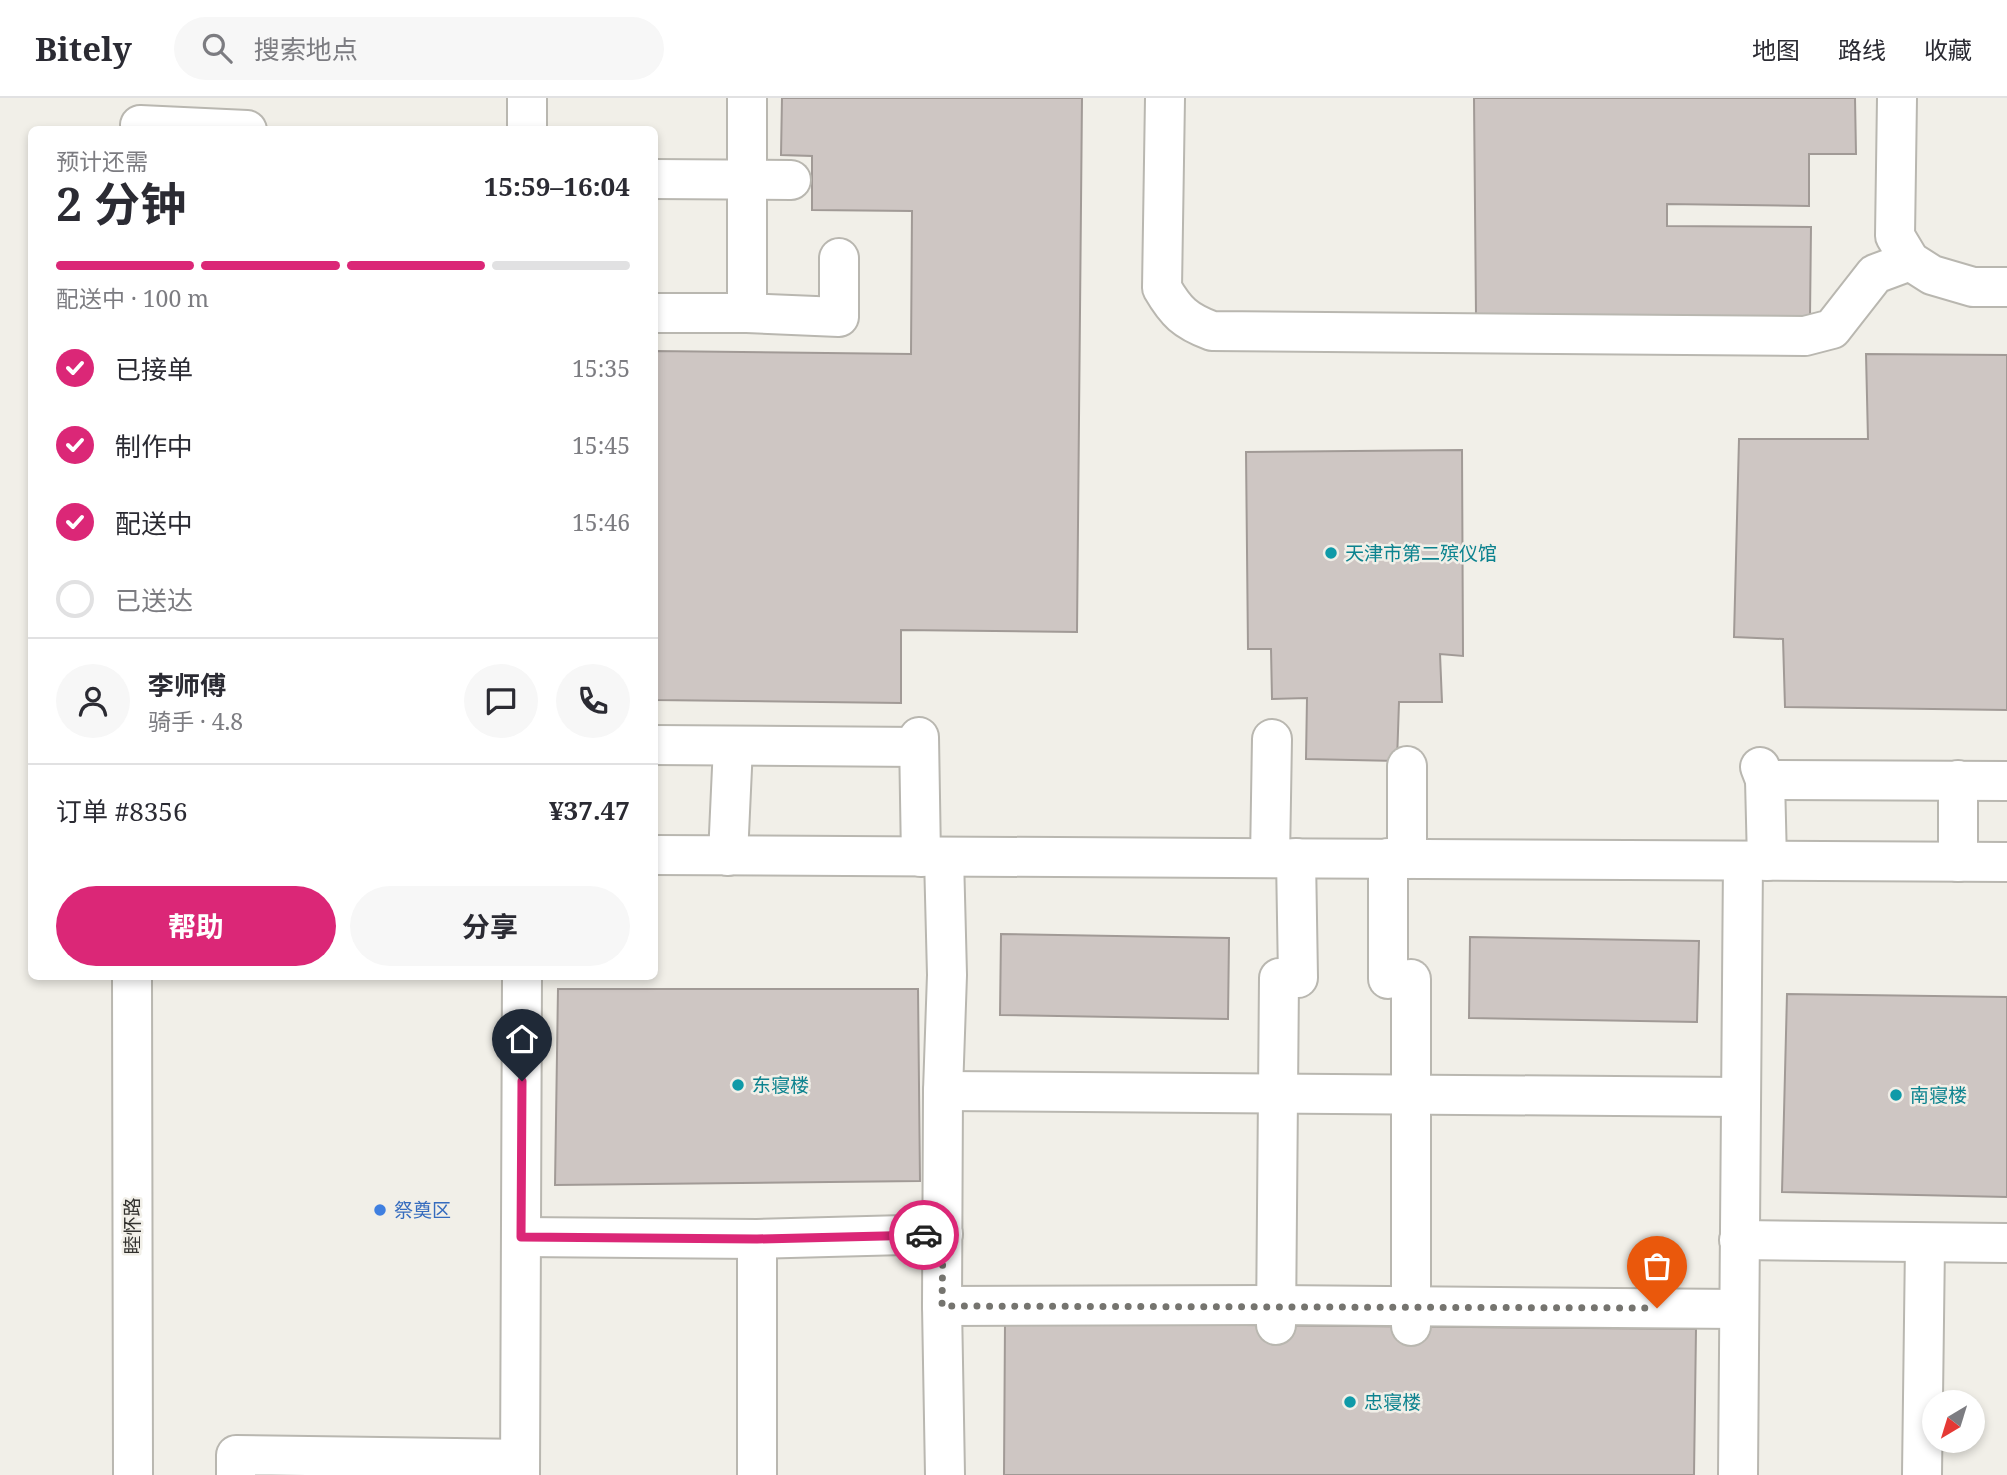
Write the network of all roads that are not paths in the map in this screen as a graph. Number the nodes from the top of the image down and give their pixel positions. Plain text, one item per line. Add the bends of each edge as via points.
1 (251, 98) edge
2 (527, 98) edge
3 (747, 98) edge
4 (1164, 98) edge
5 (1897, 98) edge
6 (140, 117) edge
7 (215, 126) edge
8 (249, 126) edge
9 (527, 126) edge
10 (658, 179) edge
11 (747, 179) junction
12 (791, 180) dead end
13 (839, 258) dead end
14 (1910, 261) junction
15 (2007, 287) edge
16 (658, 313) edge
17 (747, 313) junction
18 (1272, 739) dead end
19 (658, 745) edge
20 (733, 746) junction
21 (1406, 766) dead end
22 (1958, 780) junction
23 (2007, 781) edge
24 (658, 855) edge
25 (728, 856) junction
26 (932, 857) junction
27 (1283, 858) junction
28 (1398, 859) junction
29 (1755, 861) junction
30 (1958, 862) junction
31 (2007, 862) edge
32 (132, 980) edge
33 (522, 980) edge
34 (943, 1091) junction
35 (1278, 1093) junction
36 (1410, 1094) junction
37 (1740, 1097) junction
38 (943, 1234) junction
39 (521, 1237) junction
40 (757, 1239) junction
41 (1740, 1240) junction
42 (2007, 1243) edge
43 (1925, 1244) junction
44 (942, 1306) junction
45 (1739, 1309) junction
46 (1276, 1315) junction
47 (1412, 1316) junction
48 (520, 1467) edge
49 (133, 1475) edge
50 (236, 1475) edge
51 (757, 1475) edge
52 (945, 1475) edge
53 (1738, 1475) edge
54 (1922, 1475) edge

1 - 8 street
2 - 9 street
3 - 11 street
4 - 14 street via 1162,288 1174,309 1191,324 1212,331 1805,336 1832,329 1875,274
5 - 14 street via 1895,236
6 - 7 street
10 - 11 street
11 - 12 street
11 - 17 street
13 - 17 street via 839,317
14 - 15 street via 1932,275 1973,287
16 - 17 street
18 - 27 street
19 - 20 street
20 - 25 street
20 - 26 street via 919,742
21 - 28 street
22 - 23 street
22 - 29 street via 1763,774
22 - 30 street
24 - 25 street
25 - 26 street
26 - 27 street
26 - 34 street via 947,975
27 - 28 street
27 - 35 street via 1288,978
28 - 29 street
28 - 36 street via 1400,979
29 - 30 street
29 - 37 street
30 - 31 street
32 - 49 street, 睦怀路
33 - 39 street
34 - 35 street
34 - 38 street
35 - 36 street
35 - 46 street
36 - 37 street
36 - 47 street
37 - 41 street
38 - 40 street
38 - 44 street
39 - 40 street
39 - 48 street
40 - 51 street
41 - 43 street
41 - 45 street
42 - 43 street
43 - 54 street
44 - 46 street
44 - 52 street
45 - 47 street
45 - 53 street
46 - 47 street
48 - 50 street via 236,1455

